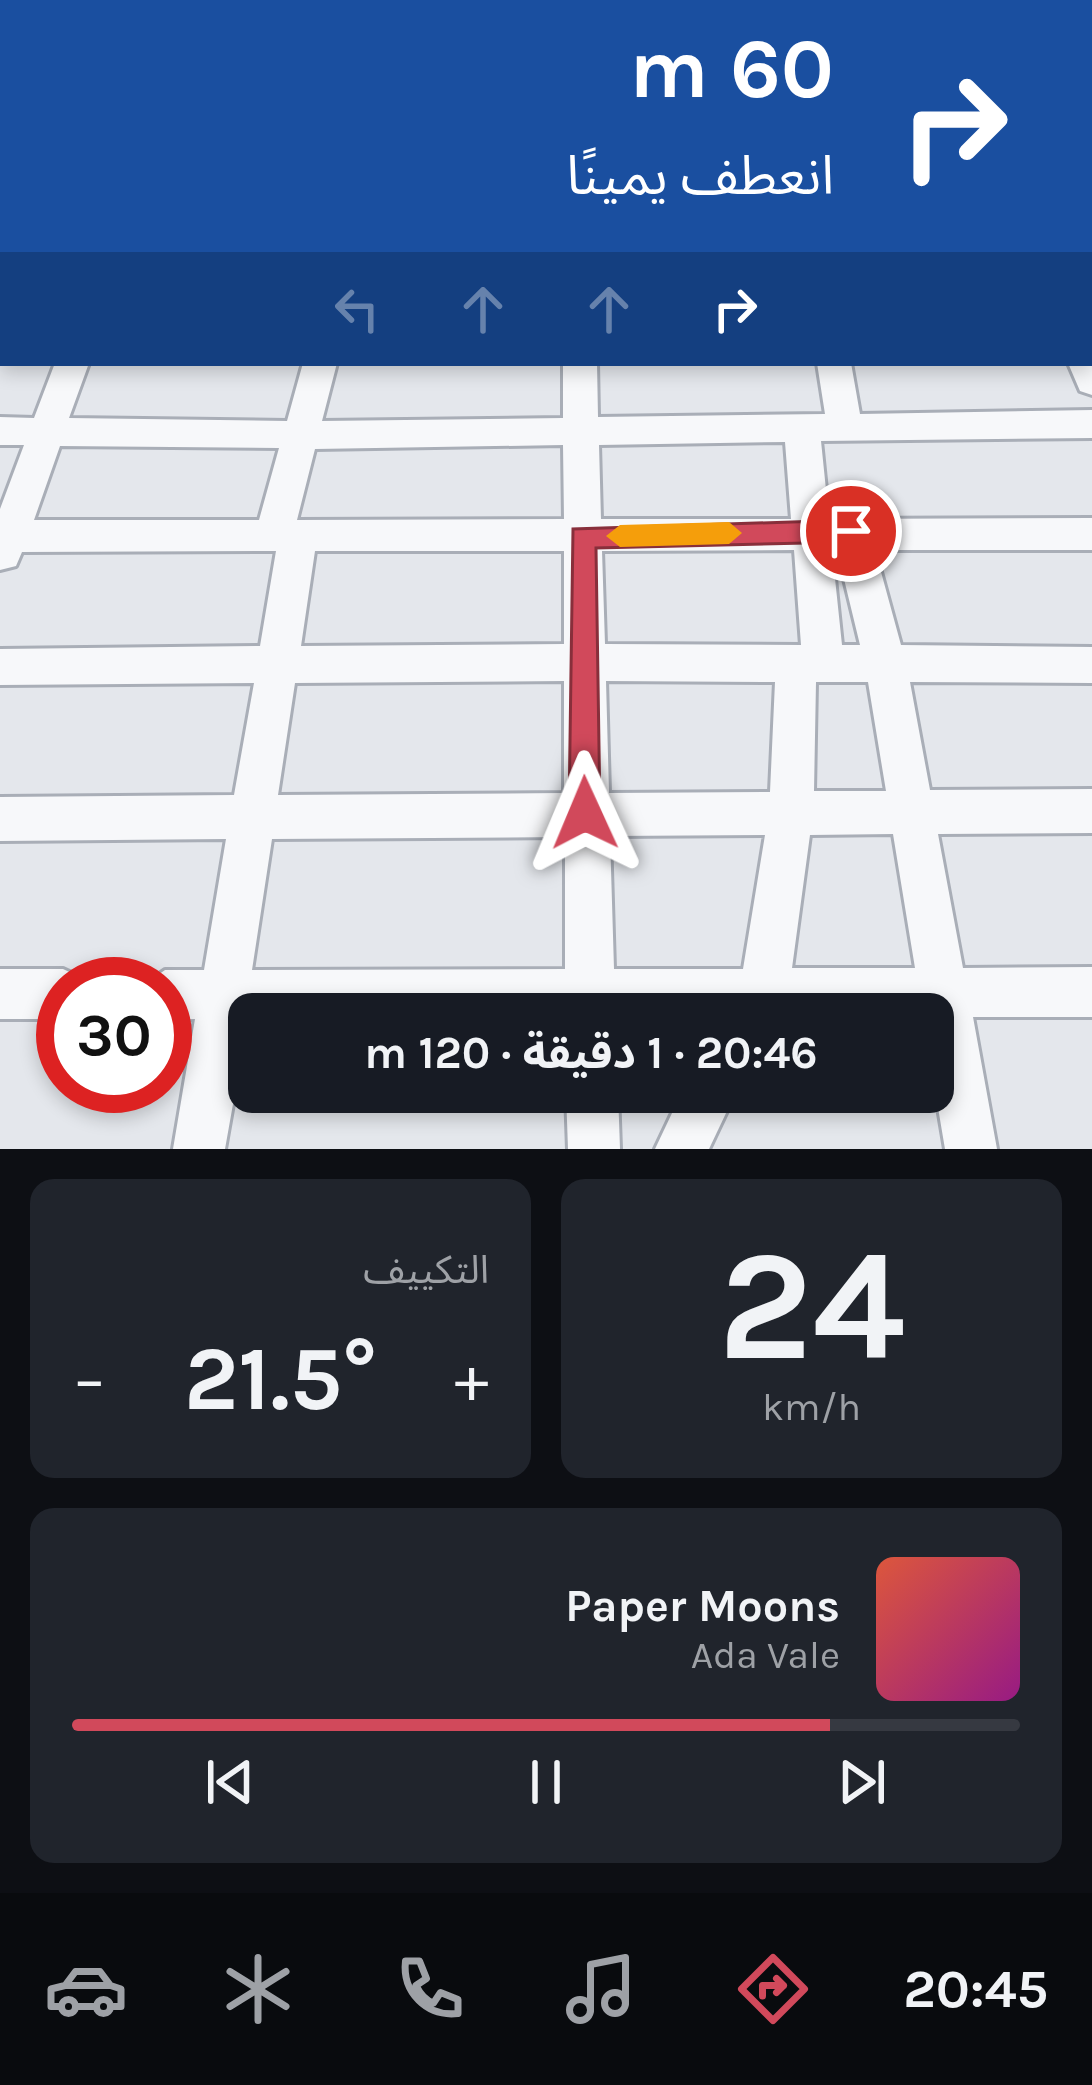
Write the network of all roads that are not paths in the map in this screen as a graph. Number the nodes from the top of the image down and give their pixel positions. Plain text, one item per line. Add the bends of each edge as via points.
1 (71, 366) edge
2 (319, 366) edge
3 (580, 366) edge
4 (835, 366) edge
5 (1092, 424) edge
6 (802, 428) junction
7 (845, 428) junction
8 (0, 431) edge
9 (47, 431) junction
10 (582, 431) junction
11 (302, 436) junction
12 (832, 531) junction
13 (1092, 534) edge
14 (286, 537) junction
15 (583, 537) junction
16 (3, 544) edge
17 (583, 662) junction
18 (809, 663) junction
19 (276, 665) junction
20 (886, 665) junction
21 (1092, 665) edge
22 (0, 668) edge
23 (1092, 811) edge
24 (585, 813) junction
25 (912, 813) junction
26 (791, 814) junction
27 (0, 819) edge
28 (252, 821) junction
29 (947, 992) junction
30 (1092, 992) edge
31 (590, 993) edge
32 (760, 993) edge
33 (928, 993) edge
34 (0, 994) edge
35 (36, 994) edge
36 (192, 995) edge
37 (223, 996) junction
38 (228, 996) edge
39 (593, 1113) edge
40 (699, 1113) edge
41 (199, 1149) edge
42 (594, 1149) edge
43 (681, 1149) edge
44 (970, 1149) edge

1 - 9 street
2 - 11 street
3 - 10 street
4 - 7 street
5 - 7 street
6 - 7 street
6 - 10 street
6 - 12 street
8 - 9 street
9 - 11 street
9 - 16 street
10 - 11 street
10 - 15 street
11 - 14 street
12 - 13 street
12 - 15 street
12 - 18 street
12 - 20 street
14 - 15 street
14 - 16 street
14 - 19 street
15 - 17 street
17 - 18 street
17 - 19 street
17 - 24 street
18 - 20 street
18 - 26 street
19 - 22 street
19 - 28 street
20 - 21 street
20 - 25 street
23 - 25 street
24 - 26 street
24 - 28 street
24 - 31 street
25 - 26 street
25 - 29 street
26 - 32 street
27 - 28 street
28 - 37 street
29 - 30 street
29 - 33 street
29 - 44 street
34 - 35 street
36 - 37 street
37 - 38 street
37 - 41 street
39 - 42 street
40 - 43 street

